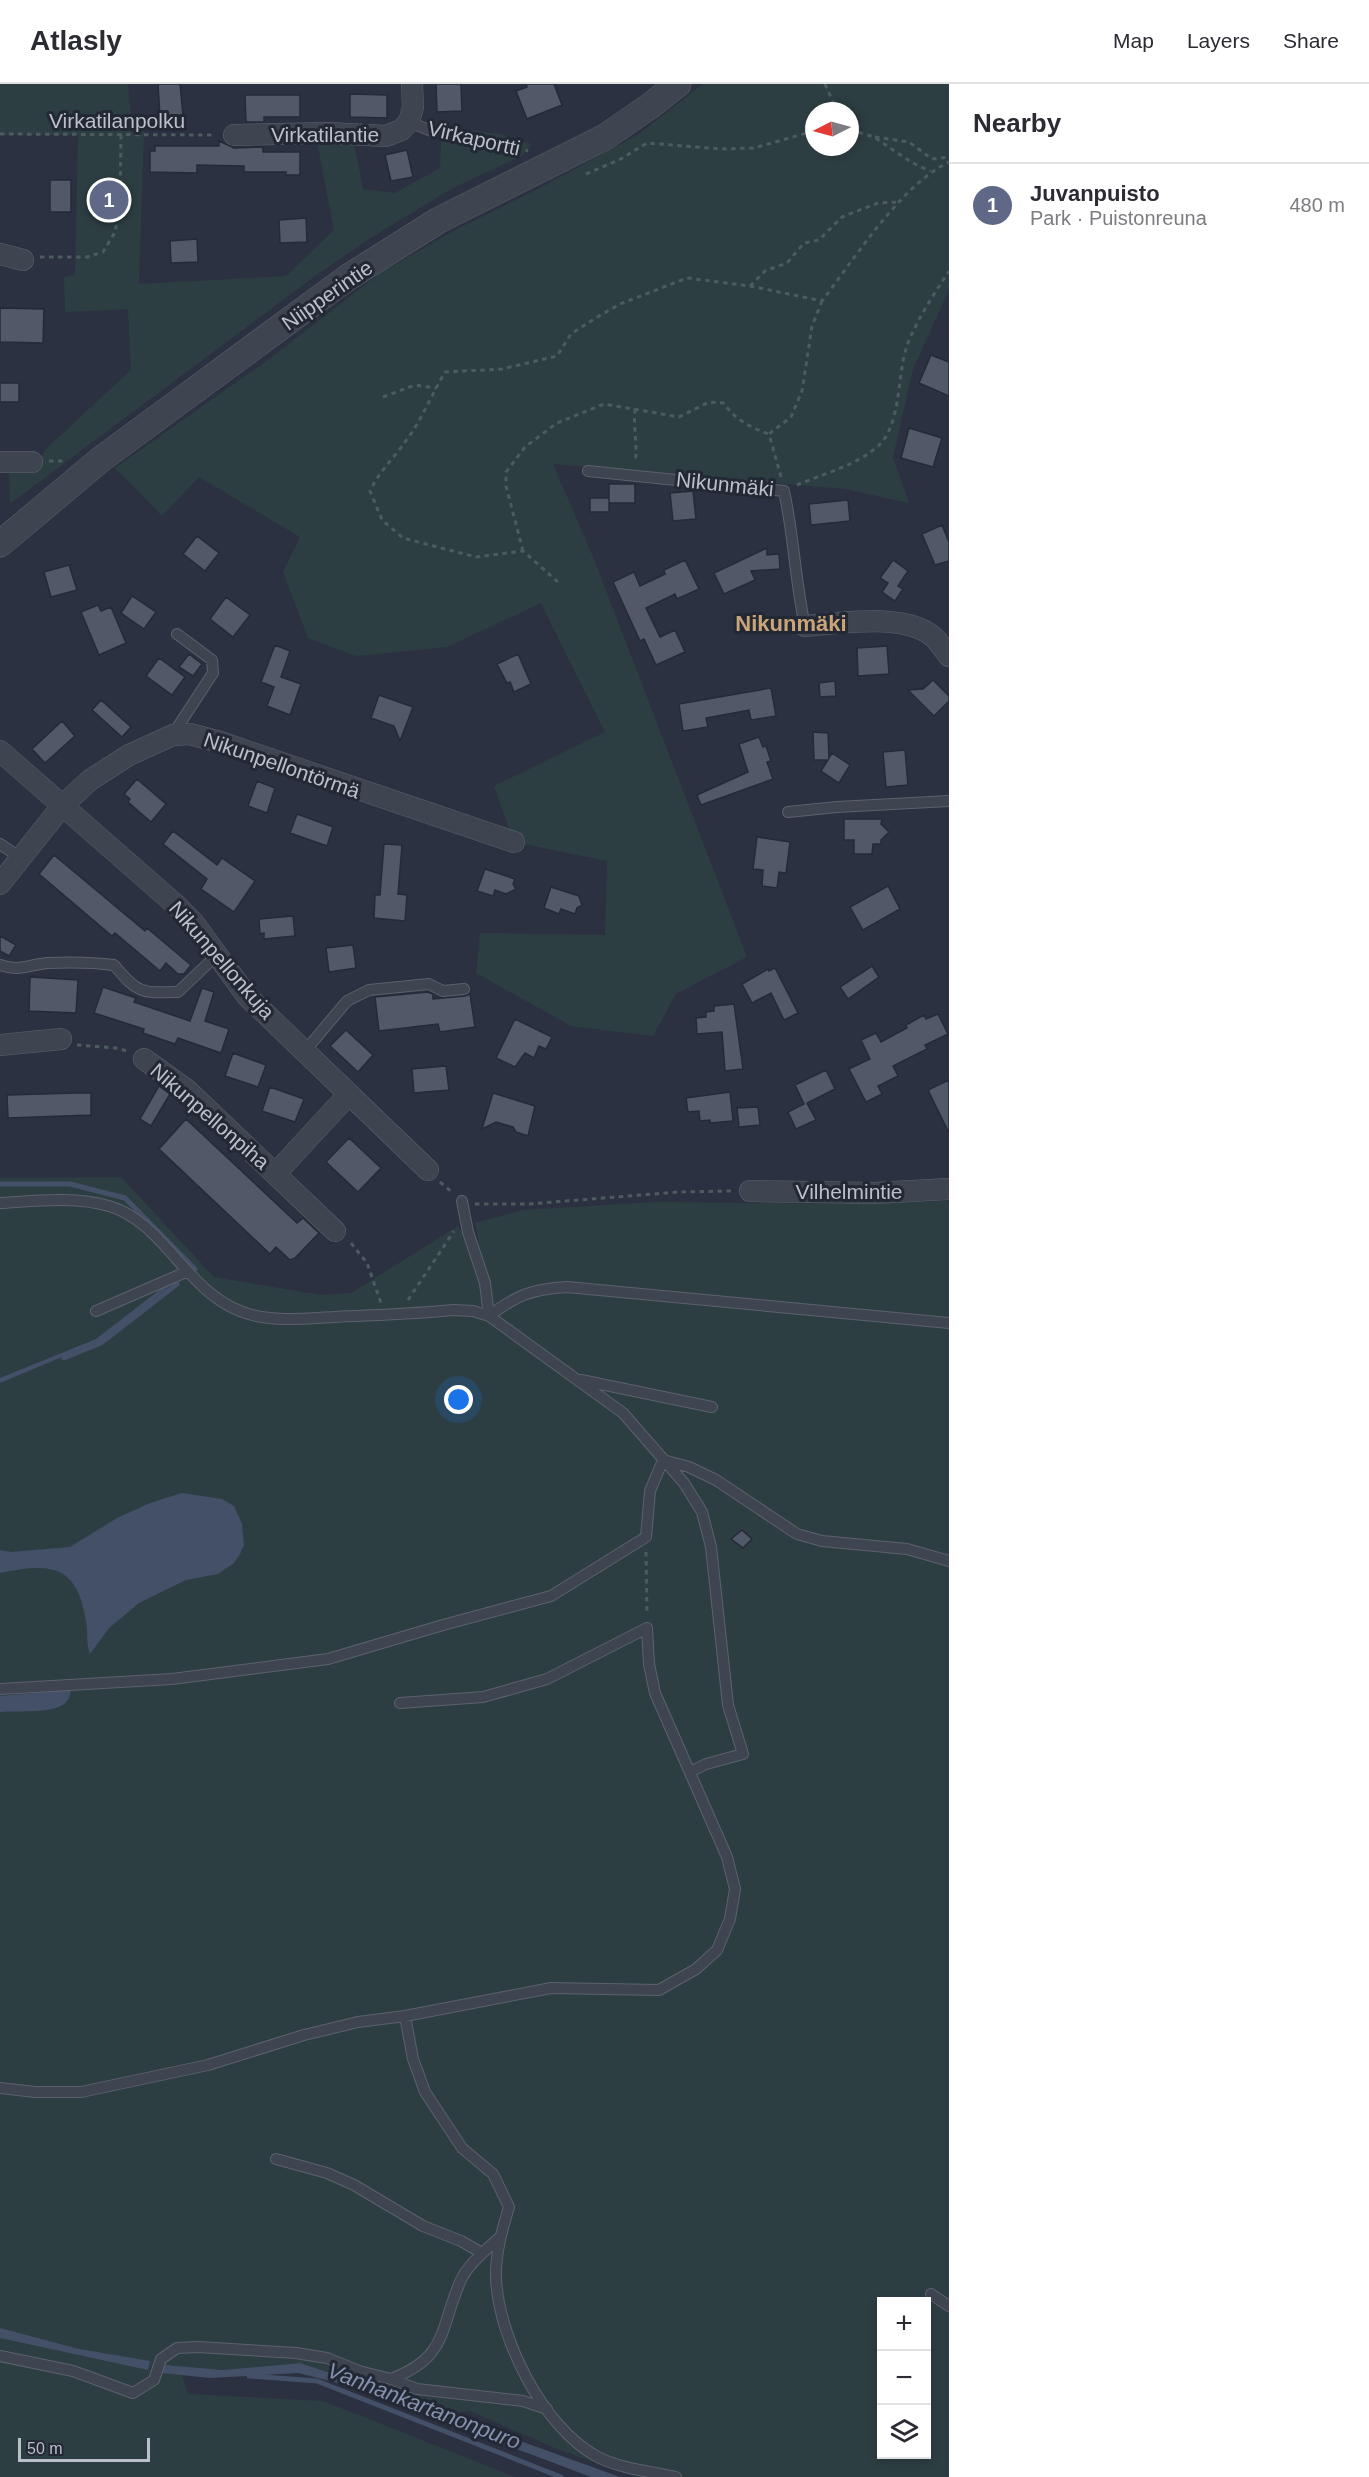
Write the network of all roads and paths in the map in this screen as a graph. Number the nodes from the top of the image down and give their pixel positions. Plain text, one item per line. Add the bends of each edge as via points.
1 (412, 84) edge
2 (678, 84) edge
3 (825, 84) edge
4 (833, 102) edge
5 (409, 122) junction
6 (435, 132) joint
7 (859, 133) edge
8 (0, 134) edge
9 (805, 134) edge
10 (122, 135) junction
11 (234, 135) joint
12 (874, 137) junction
13 (530, 151) dead end
14 (949, 157) edge
15 (949, 162) edge
16 (930, 171) junction
17 (586, 174) dead end
18 (901, 201) junction
19 (0, 254) edge
20 (23, 260) joint
21 (949, 271) edge
22 (750, 286) junction
23 (822, 301) junction
24 (435, 388) junction
25 (383, 397) dead end
26 (635, 409) junction
27 (769, 434) junction
28 (0, 462) edge
29 (32, 462) dead end
30 (588, 471) dead end
31 (633, 474) junction
32 (784, 490) junction
33 (0, 543) edge
34 (523, 551) junction
35 (558, 582) dead end
36 (805, 626) joint
37 (177, 634) dead end
38 (949, 656) edge
39 (173, 735) junction
40 (0, 751) edge
41 (949, 801) edge
42 (63, 805) junction
43 (788, 812) dead end
44 (514, 842) dead end
45 (0, 844) edge
46 (21, 858) junction
47 (0, 884) edge
48 (217, 955) junction
49 (0, 965) edge
50 (464, 989) dead end
51 (61, 1039) joint
52 (0, 1045) edge
53 (304, 1051) junction
54 (144, 1059) joint
55 (349, 1094) junction
56 (428, 1170) joint
57 (276, 1173) junction
58 (949, 1189) edge
59 (750, 1191) joint
60 (462, 1201) junction
61 (0, 1203) edge
62 (465, 1216) junction
63 (335, 1231) joint
64 (186, 1272) junction
65 (96, 1311) dead end
66 (385, 1314) junction
67 (398, 1314) junction
68 (489, 1316) junction
69 (949, 1323) edge
70 (578, 1379) junction
71 (712, 1407) dead end
72 (663, 1460) junction
73 (646, 1537) junction
74 (949, 1561) edge
75 (647, 1628) junction
76 (0, 1689) edge
77 (400, 1703) dead end
78 (690, 1772) junction
79 (405, 2016) junction
80 (0, 2088) edge
81 (276, 2159) dead end
82 (500, 2237) junction
83 (482, 2253) junction
84 (931, 2294) dead end
85 (949, 2306) edge
86 (0, 2356) edge
87 (391, 2379) junction
88 (547, 2409) junction
89 (676, 2477) edge

1 - 5 street, Virkatilantie
2 - 33 street, Niipperintie via 605,137 439,220 347,278 100,460
3 - 4 path
5 - 6 lane, Virkaportti
5 - 11 street, Virkatilantie via 386,136
6 - 13 path, Virkaportti via 504,141
7 - 12 path
8 - 10 path, Virkatilanpolku
9 - 17 path via 754,148 647,143
10 - 11 path, Virkatilanpolku
10 - 20 path via 120,204 115,232 103,252 87,257
12 - 14 path via 909,142 932,159
12 - 16 path
15 - 16 path
16 - 18 path
18 - 22 path via 878,203 842,217 819,240 804,243 787,263 765,271
18 - 23 path
19 - 20 street
21 - 32 path via 907,344 890,429 878,447 858,460
22 - 23 path
22 - 24 path via 687,278 620,304 594,319 571,334 557,356 502,369 445,372
23 - 27 path via 812,326 802,391 791,417
24 - 25 path via 415,385
24 - 34 path via 408,439 370,491 382,520 403,538 476,557
26 - 27 path via 679,417 709,402 724,403 730,414
26 - 31 path via 637,451
26 - 34 path via 604,404 557,423 525,447 506,472
27 - 32 path
28 - 29 street
30 - 31 lane, Nikunmäki
31 - 32 lane, Nikunmäki
32 - 36 lane, Nikunmäki
34 - 35 path
36 - 38 street, Nikunmäki via 859,620 897,623 932,635
37 - 39 lane via 212,660 213,673
39 - 42 street, Nikunpellontörmä via 129,755 90,780
39 - 44 street, Nikunpellontörmä via 190,734 220,742
40 - 42 street, Nikunpellonkuja
41 - 43 lane
42 - 46 street, Nikunpellontörmä
42 - 48 street, Nikunpellonkuja via 176,905
45 - 46 lane
46 - 47 street, Nikunpellontörmä
48 - 49 lane via 178,992 151,993 131,986 114,965 88,961 13,969
48 - 53 street, Nikunpellonkuja via 247,996
50 - 53 lane via 443,991 429,984 369,990 347,1001
51 - 52 street
51 - 54 path via 72,1045 116,1048
53 - 55 street, Nikunpellonkuja
54 - 57 street, Nikunpellonpiha via 187,1090
55 - 56 street, Nikunpellonkuja
55 - 57 street, Nikunpellonpiha
56 - 60 path
57 - 63 street, Nikunpellonpiha
58 - 59 street, Vilhelmintie via 874,1193
59 - 60 path via 678,1192 529,1204
60 - 62 lane
61 - 64 lane via 55,1200 111,1206 146,1227
62 - 67 path
62 - 68 lane
63 - 66 path via 354,1245 367,1263
64 - 65 lane
64 - 66 lane via 226,1305 252,1315 284,1319
66 - 67 lane
67 - 68 lane via 453,1310
68 - 69 lane via 512,1298 542,1288 567,1287
68 - 70 lane
70 - 71 lane
70 - 72 lane via 623,1413
72 - 73 lane via 650,1491
72 - 74 lane via 716,1480 797,1534 822,1541 907,1549
72 - 78 lane via 702,1512 711,1547 728,1705 743,1754
73 - 75 path
73 - 76 lane via 551,1596 328,1659 172,1679
75 - 77 lane via 547,1679 483,1697
75 - 78 lane via 655,1694
78 - 79 lane via 727,1857 735,1889 730,1919 717,1950 696,1969 659,1990 551,1988
79 - 80 lane via 358,2022 208,2065 81,2092
79 - 82 lane via 413,2059 425,2092 462,2148 493,2174 509,2207
81 - 83 lane via 354,2185 423,2226
82 - 83 lane
82 - 88 lane via 496,2278 502,2316 527,2382
83 - 87 lane via 460,2280 449,2319 429,2358
84 - 85 lane
86 - 87 lane via 73,2371 133,2393 154,2380 161,2359 177,2348 296,2353 327,2358
87 - 88 lane via 417,2389 523,2401
88 - 89 lane via 573,2441 598,2457

